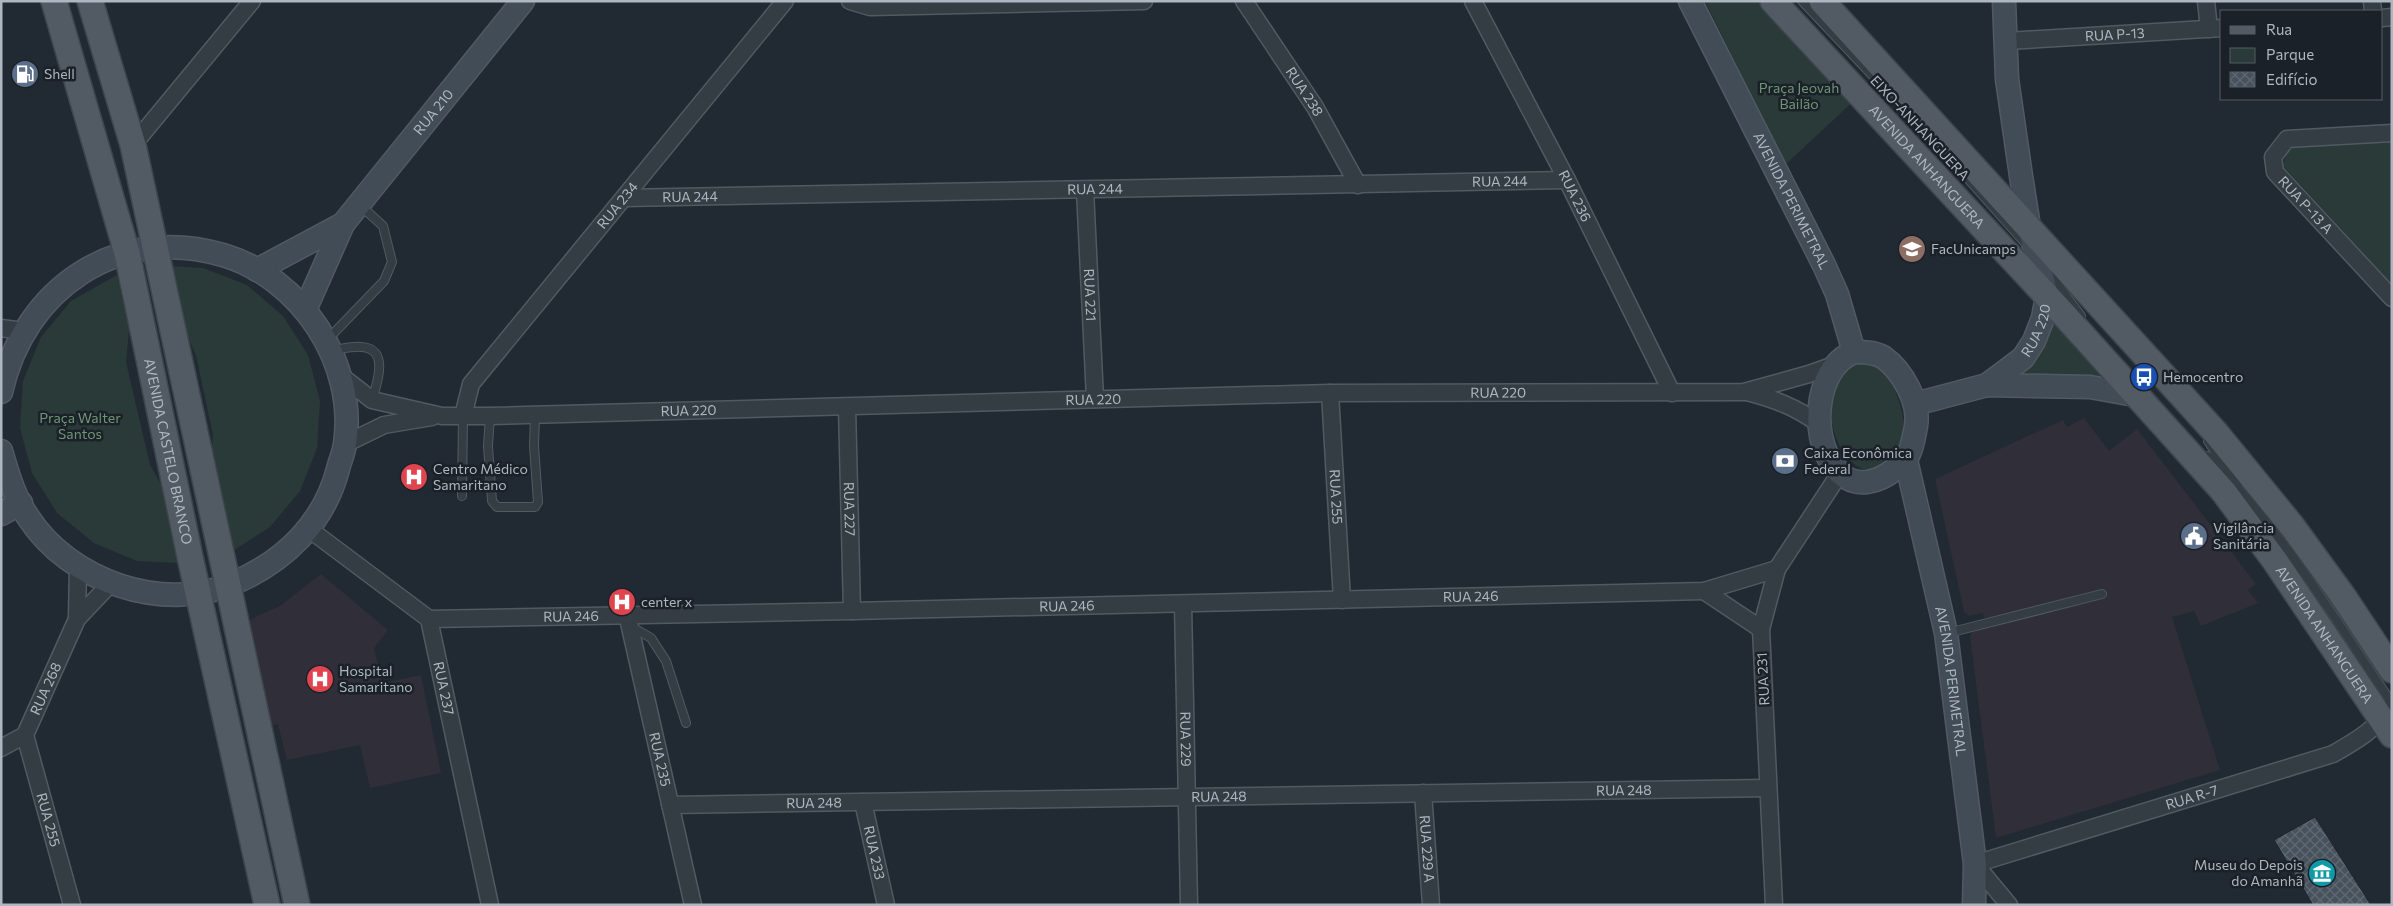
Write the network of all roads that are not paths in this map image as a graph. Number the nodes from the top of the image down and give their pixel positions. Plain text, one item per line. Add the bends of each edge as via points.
1 (54, 1) edge
2 (90, 1) edge
3 (252, 1) edge
4 (523, 1) edge
5 (786, 1) edge
6 (850, 1) edge
7 (1144, 1) edge
8 (1244, 1) edge
9 (1473, 1) edge
10 (1690, 1) edge
11 (1774, 1) edge
12 (1802, 1) edge
13 (1822, 1) edge
14 (2004, 1) edge
15 (2206, 1) edge
16 (2215, 29) edge
17 (2007, 41) junction
18 (1913, 119) dead end
19 (2392, 133) edge
20 (133, 145) junction
21 (1965, 176) dead end
22 (1567, 180) junction
23 (1358, 186) junction
24 (1085, 190) junction
25 (624, 198) junction
26 (359, 204) junction
27 (342, 224) junction
28 (2029, 227) junction
29 (155, 248) junction
30 (127, 253) junction
31 (2037, 257) junction
32 (257, 270) junction
33 (2046, 296) junction
34 (2078, 297) dead end
35 (2392, 298) edge
36 (306, 310) junction
37 (2103, 322) dead end
38 (2088, 325) dead end
39 (12, 329) edge
40 (328, 345) junction
41 (1854, 352) junction
42 (4, 362) edge
43 (1834, 365) junction
44 (340, 375) junction
45 (1987, 386) junction
46 (2161, 386) dead end
47 (1, 392) edge
48 (1744, 392) junction
49 (1330, 393) junction
50 (1672, 393) junction
51 (2135, 395) junction
52 (1095, 399) junction
53 (372, 400) junction
54 (1915, 404) junction
55 (847, 407) junction
56 (535, 415) junction
57 (442, 416) junction
58 (463, 416) junction
59 (490, 416) junction
60 (1819, 424) junction
61 (2203, 435) dead end
62 (345, 444) junction
63 (2199, 447) dead end
64 (1, 450) edge
65 (1906, 460) junction
66 (1840, 474) junction
67 (2237, 485) junction
68 (462, 496) dead end
69 (11, 509) edge
70 (309, 529) junction
71 (78, 567) junction
72 (1777, 569) junction
73 (112, 583) junction
74 (228, 586) junction
75 (1704, 591) junction
76 (199, 593) junction
77 (2102, 594) dead end
78 (1342, 600) junction
79 (1183, 604) junction
80 (852, 611) junction
81 (77, 619) junction
82 (429, 619) junction
83 (629, 620) junction
84 (1761, 629) junction
85 (1946, 634) junction
86 (2392, 670) edge
87 (2389, 716) edge
88 (686, 723) dead end
89 (25, 735) junction
90 (1, 748) edge
91 (1768, 788) junction
92 (1424, 793) junction
93 (1187, 797) junction
94 (863, 802) junction
95 (670, 805) junction
96 (1975, 864) junction
97 (72, 905) edge
98 (267, 905) edge
99 (297, 905) edge
100 (490, 905) edge
101 (693, 905) edge
102 (886, 905) edge
103 (1189, 905) edge
104 (1431, 905) edge
105 (1774, 905) edge
106 (1974, 905) edge
107 (2010, 905) edge

1 - 30 main road, AVENIDA CASTELO BRANCO
2 - 20 main road
3 - 20 street
4 - 26 street, RUA 210
5 - 25 street, RUA 234
6 - 7 street via 870,7
8 - 23 street, RUA 238 via 1315,108
9 - 22 street, RUA 236
10 - 41 street, AVENIDA PERIMETRAL via 1824,264 1837,294
11 - 33 main road, AVENIDA ANHANGUERA
12 - 18 lane, EIXO-ANHANGUERA
13 - 28 main road
14 - 17 street, RUA 220
15 - 16 street
16 - 17 street, RUA P-13
17 - 28 street, RUA 220 via 2007,80
19 - 35 street, RUA P-13 A via 2287,139 2273,157 2275,172
20 - 29 main road
21 - 31 lane, EIXO-ANHANGUERA
22 - 23 street, RUA 244
22 - 50 street, RUA 236
23 - 24 street, RUA 244
24 - 25 street, RUA 244
24 - 52 street, RUA 221
25 - 58 street, RUA 234 via 472,384
26 - 27 street, RUA 210
26 - 40 lane via 383,226 392,262 384,281
27 - 32 street, RUA 210
27 - 36 street, RUA 210
28 - 31 street, RUA 220
28 - 86 main road via 2216,432 2292,526
29 - 30 street
29 - 32 street via 190,248
29 - 74 main road
30 - 39 street via 96,265 67,282
30 - 76 main road, AVENIDA CASTELO BRANCO
31 - 33 street, RUA 220
31 - 34 lane, EIXO-ANHANGUERA
31 - 38 lane, EIXO-ANHANGUERA
32 - 36 street
33 - 45 street, RUA 220 via 2044,318 2023,358
33 - 51 main road, AVENIDA ANHANGUERA
36 - 40 street
37 - 46 lane
39 - 42 street
40 - 44 street
40 - 53 lane via 369,348 377,357 380,372
41 - 43 street via 1843,356
41 - 54 street via 1868,352 1883,358 1902,379
42 - 47 street
43 - 48 street, RUA 220
43 - 60 street via 1821,396
44 - 53 street, RUA 220
44 - 62 street via 346,409
45 - 51 street, RUA 220 via 2090,387
45 - 54 street, RUA 220
48 - 50 street, RUA 220
48 - 60 street, RUA 220 via 1779,401
49 - 50 street, RUA 220
49 - 52 street, RUA 220
49 - 78 street, RUA 255
51 - 87 main road, AVENIDA ANHANGUERA via 2223,491
52 - 55 street, RUA 220
53 - 57 street, RUA 220
54 - 65 street via 1914,438
55 - 56 street, RUA 220
55 - 80 street, RUA 227
56 - 59 street, RUA 220
56 - 59 lane via 538,502 535,507 498,507 492,501 488,446
57 - 58 street, RUA 220
57 - 62 street, RUA 220 via 384,425
58 - 59 street, RUA 220
58 - 68 lane
60 - 66 street via 1829,458
61 - 67 lane
62 - 70 street via 333,489
63 - 67 lane
64 - 69 street via 10,484
65 - 66 street via 1886,476 1870,483
65 - 85 street, AVENIDA PERIMETRAL
66 - 72 street, RUA 231
67 - 87 lane via 2276,532
69 - 71 street via 28,518 51,545
70 - 74 street via 286,553 258,572
70 - 82 street
71 - 73 street
71 - 81 street, RUA 268
72 - 75 street, RUA 246
72 - 84 street, RUA 231
73 - 76 street via 150,592
73 - 81 street, RUA 268
74 - 76 street
74 - 99 main road
75 - 78 street, RUA 246
75 - 84 street
76 - 98 main road, AVENIDA CASTELO BRANCO
77 - 85 lane
78 - 79 street, RUA 246
79 - 80 street, RUA 246
79 - 93 street, RUA 229
80 - 83 street, RUA 246
81 - 89 street, RUA 268
82 - 83 street, RUA 246
82 - 100 street, RUA 237
83 - 88 lane via 651,638 666,661
83 - 95 street, RUA 235
84 - 91 street, RUA 231
85 - 96 street, AVENIDA PERIMETRAL
87 - 96 street, RUA R-7 via 2366,735 2333,754
89 - 90 street
89 - 97 street, RUA 255
91 - 92 street, RUA 248
91 - 105 street, RUA 231
92 - 93 street, RUA 248
92 - 104 street, RUA 229 A
93 - 94 street, RUA 248
93 - 103 street, RUA 229
94 - 95 street, RUA 248
94 - 102 street, RUA 233
95 - 101 street, RUA 235
96 - 106 street, AVENIDA PERIMETRAL
96 - 107 street

